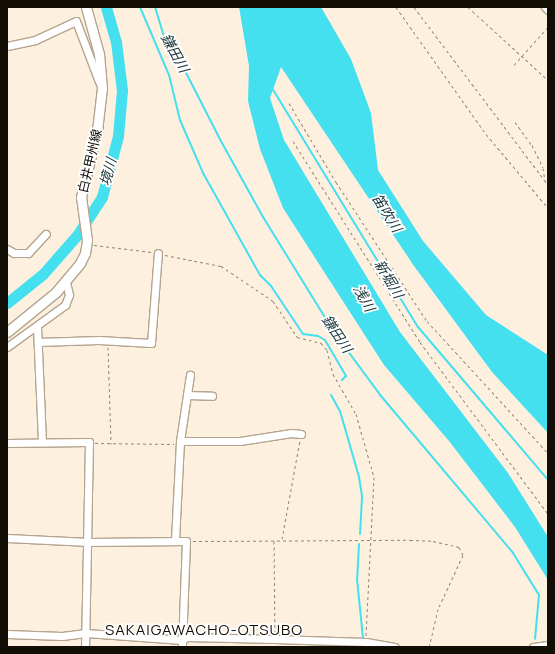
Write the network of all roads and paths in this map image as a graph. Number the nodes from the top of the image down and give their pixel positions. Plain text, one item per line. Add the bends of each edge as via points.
1 (84, 7) edge
2 (396, 7) edge
3 (414, 7) edge
4 (468, 7) edge
5 (545, 7) edge
6 (548, 10) edge
7 (548, 27) edge
8 (7, 46) edge
9 (522, 56) junction
10 (514, 65) dead end
11 (548, 80) edge
12 (102, 88) junction
13 (289, 103) dead end
14 (515, 122) dead end
15 (293, 141) dead end
16 (545, 181) junction
17 (548, 185) edge
18 (548, 208) edge
19 (46, 234) dead end
20 (86, 243) junction
21 (7, 249) edge
22 (158, 253) junction
23 (66, 282) junction
24 (37, 327) junction
25 (7, 332) edge
26 (108, 341) junction
27 (38, 342) junction
28 (7, 346) edge
29 (190, 375) dead end
30 (187, 395) junction
31 (212, 396) dead end
32 (301, 434) joint
33 (180, 441) junction
34 (42, 442) junction
35 (89, 442) junction
36 (7, 443) edge
37 (110, 444) junction
38 (548, 453) edge
39 (548, 514) edge
40 (7, 538) edge
41 (175, 540) junction
42 (274, 540) junction
43 (282, 540) junction
44 (369, 540) junction
45 (186, 541) junction
46 (89, 542) junction
47 (86, 633) junction
48 (7, 634) edge
49 (275, 643) edge
50 (182, 644) edge
51 (366, 645) edge
52 (548, 645) edge
53 (85, 647) edge
54 (395, 647) edge
55 (429, 647) edge
56 (533, 647) edge

1 - 12 main road, 白井甲州線 via 99,54
2 - 18 path via 486,134
3 - 16 path
4 - 9 path
5 - 6 street
7 - 9 path
8 - 12 street via 35,40 76,21
9 - 10 path
9 - 11 path
12 - 20 main road, 白井甲州線 via 101,110 84,183 82,208
13 - 38 path via 336,182 427,321
14 - 16 path via 532,145 545,172
15 - 39 path via 420,342
16 - 17 path
19 - 21 street via 28,253 14,253
20 - 22 path
20 - 23 main road, 白井甲州線 via 80,263
22 - 26 street via 151,343
22 - 44 path via 178,260 221,266 272,301 297,337 321,343 327,350 333,374 356,414 374,478
23 - 24 street via 69,295 65,305
23 - 25 main road, 白井甲州線 via 40,307
24 - 27 street
24 - 28 street
26 - 27 street
26 - 37 path
27 - 34 street
29 - 30 street
30 - 31 street
30 - 33 street
32 - 33 street via 291,433 240,441
32 - 43 path
33 - 37 path via 175,444
33 - 41 street
34 - 35 street
34 - 36 street
35 - 37 path
35 - 46 street
40 - 46 street
41 - 45 street
41 - 46 street
42 - 43 path
42 - 45 path
42 - 49 path
43 - 44 path
44 - 51 path
44 - 55 path via 433,541 460,547 463,555 438,609
45 - 50 street
46 - 47 street via 85,575
47 - 48 street via 62,636
47 - 50 street
47 - 53 street
49 - 50 street via 187,637
49 - 51 street
51 - 54 street
52 - 56 street

